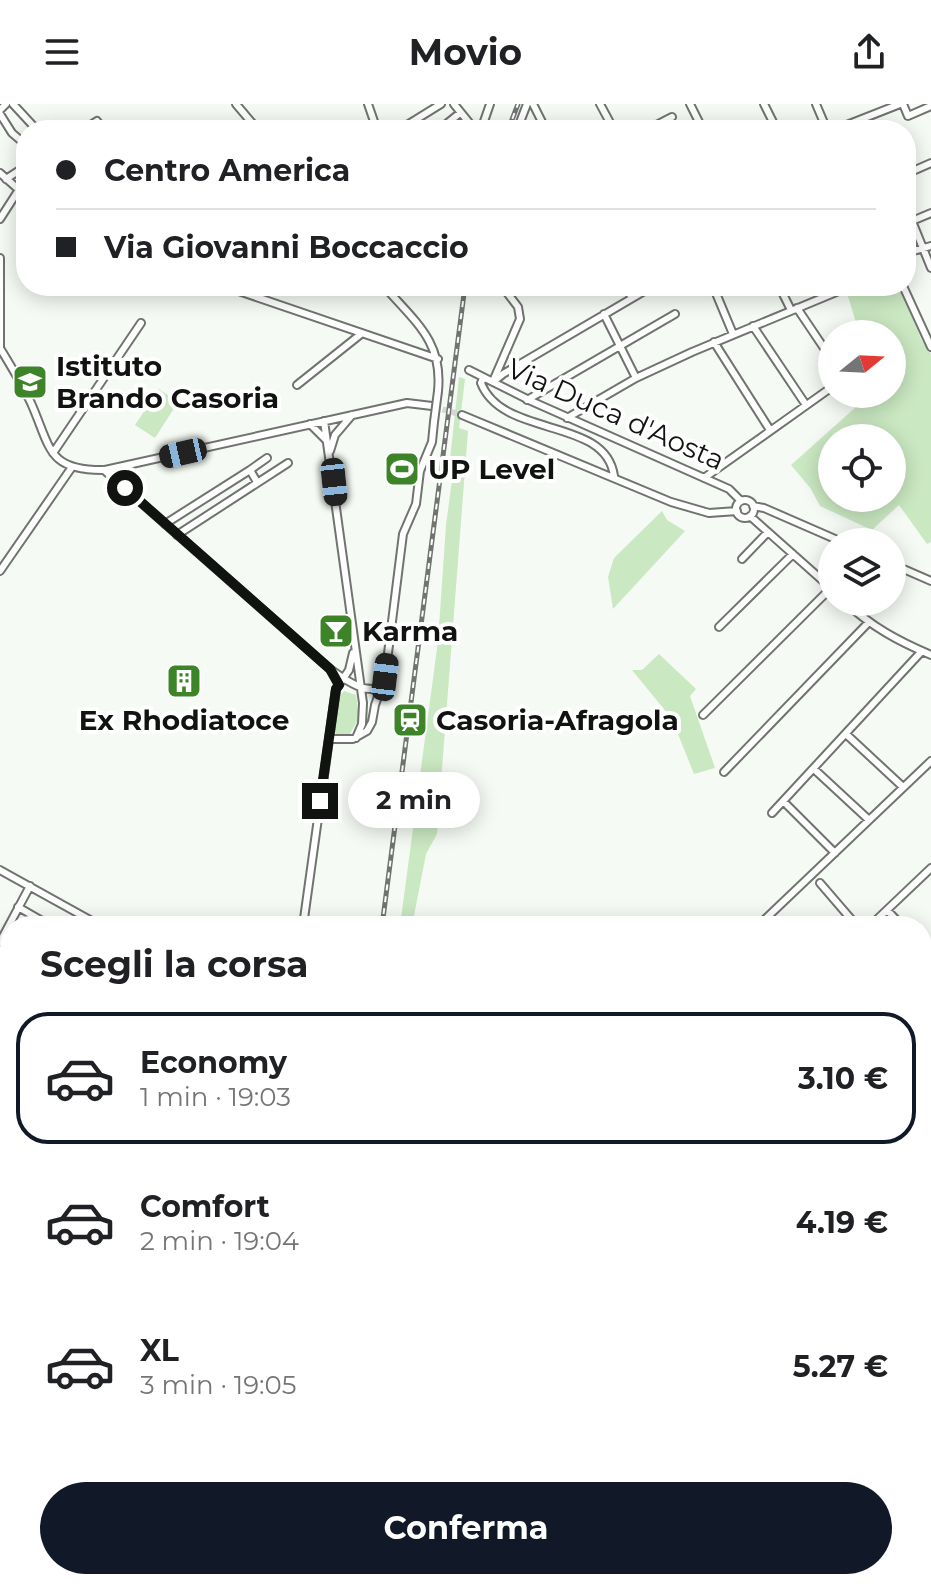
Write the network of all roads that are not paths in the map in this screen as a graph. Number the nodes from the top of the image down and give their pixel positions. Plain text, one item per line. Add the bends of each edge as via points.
1 (6, 104) edge
2 (13, 104) edge
3 (251, 104) edge
4 (441, 104) edge
5 (454, 104) edge
6 (901, 104) edge
7 (237, 106) edge
8 (931, 106) edge
9 (0, 112) edge
10 (460, 113) junction
11 (672, 117) dead end
12 (28, 120) edge
13 (415, 120) edge
14 (451, 120) edge
15 (466, 120) edge
16 (666, 120) edge
17 (860, 120) edge
18 (16, 136) edge
19 (16, 172) edge
20 (0, 173) edge
21 (6, 179) junction
22 (16, 189) edge
23 (16, 194) edge
24 (0, 219) edge
25 (916, 231) edge
26 (931, 246) edge
27 (923, 248) junction
28 (916, 250) edge
29 (0, 258) edge
30 (931, 268) edge
31 (250, 296) edge
32 (393, 296) edge
33 (509, 296) edge
34 (636, 296) edge
35 (717, 296) edge
36 (786, 296) edge
37 (824, 296) edge
38 (908, 296) edge
39 (632, 298) joint
40 (794, 309) junction
41 (604, 314) junction
42 (675, 314) dead end
43 (141, 323) dead end
44 (753, 326) junction
45 (361, 334) junction
46 (733, 334) junction
47 (818, 341) edge
48 (714, 342) junction
49 (620, 346) junction
50 (931, 347) edge
51 (0, 348) edge
52 (438, 359) junction
53 (469, 370) dead end
54 (483, 378) junction
55 (636, 378) junction
56 (493, 382) junction
57 (297, 385) dead end
58 (818, 397) edge
59 (527, 400) junction
60 (806, 405) junction
61 (432, 406) tunnel mouth
62 (352, 415) junction
63 (462, 415) tunnel mouth
64 (567, 418) junction
65 (324, 421) junction
66 (310, 424) junction
67 (770, 430) junction
68 (328, 443) junction
69 (330, 451) junction
70 (53, 453) junction
71 (267, 458) dead end
72 (288, 463) dead end
73 (72, 467) junction
74 (105, 470) junction
75 (250, 470) junction
76 (614, 476) junction
77 (704, 478) junction
78 (257, 482) junction
79 (741, 501) junction
80 (753, 506) junction
81 (737, 511) junction
82 (750, 516) junction
83 (165, 524) junction
84 (768, 532) junction
85 (818, 532) edge
86 (177, 535) junction
87 (793, 554) junction
88 (742, 559) dead end
89 (906, 570) edge
90 (0, 571) edge
91 (818, 577) edge
92 (931, 581) edge
93 (818, 602) edge
94 (860, 616) edge
95 (868, 623) junction
96 (719, 627) dead end
97 (354, 645) junction
98 (922, 651) junction
99 (931, 655) edge
100 (341, 682) junction
101 (361, 686) junction
102 (384, 686) junction
103 (703, 715) dead end
104 (847, 735) junction
105 (356, 738) junction
106 (329, 739) junction
107 (931, 761) edge
108 (815, 770) junction
109 (724, 772) dead end
110 (903, 787) junction
111 (784, 802) junction
112 (772, 813) dead end
113 (869, 820) junction
114 (835, 853) junction
115 (931, 869) edge
116 (0, 870) edge
117 (820, 883) dead end
118 (30, 886) junction
119 (18, 907) junction
120 (887, 910) junction
121 (13, 916) edge
122 (34, 916) edge
123 (83, 916) edge
124 (304, 916) edge
125 (769, 916) edge
126 (848, 916) edge
127 (881, 916) edge
128 (893, 916) edge

1 - 9 street
2 - 12 street
3 - 7 street
4 - 13 street
5 - 10 street
6 - 8 street via 908,116
6 - 17 street
9 - 18 street
10 - 14 street
10 - 15 street
11 - 16 street
19 - 21 street
20 - 21 street
21 - 22 street
23 - 24 street
25 - 27 street
26 - 27 street
27 - 28 street
27 - 30 street
29 - 51 street
31 - 45 street
32 - 52 street via 429,338
33 - 56 street via 520,319
34 - 39 street
35 - 46 street
36 - 40 street
37 - 40 street
38 - 50 street
39 - 41 street
40 - 44 street
40 - 47 street
41 - 49 street
41 - 56 street
42 - 49 street
43 - 70 street
44 - 46 street
44 - 60 street
45 - 52 street
45 - 57 street
46 - 48 street
48 - 55 street
48 - 67 street
49 - 55 street
49 - 59 street
51 - 70 street
52 - 102 street, bridge via 432,442 403,534
53 - 54 street, Via Duca d'Aosta
54 - 56 street, Via Duca d'Aosta
54 - 76 street via 488,394 519,418 570,433 593,446 609,458
55 - 64 street
56 - 59 street, Via Duca d'Aosta
58 - 60 street
59 - 64 street, Via Duca d'Aosta
60 - 67 street
61 - 62 street via 407,403
62 - 65 street
62 - 69 street via 335,435
63 - 76 street
64 - 77 street, Via Duca d'Aosta
65 - 66 street
65 - 68 street
66 - 68 street
66 - 74 street
67 - 77 street
68 - 69 street
69 - 97 street
70 - 73 street
71 - 75 street
72 - 78 street
73 - 74 street
73 - 90 street
74 - 83 street
75 - 78 street
75 - 83 street
76 - 81 street via 709,513
77 - 79 street, Via Duca d'Aosta
78 - 86 street
79 - 80 street, Via Duca d'Aosta
79 - 81 street, Via Duca d'Aosta
80 - 82 street
80 - 85 street, Via Duca d'Aosta
81 - 82 street, Via Duca d'Aosta
82 - 84 street
83 - 86 street
84 - 87 street
84 - 88 street
86 - 100 street
87 - 91 street
87 - 96 street
89 - 92 street
93 - 103 street
94 - 95 street
95 - 98 street
95 - 109 street
97 - 100 street
97 - 101 street
98 - 99 street
98 - 104 street
100 - 101 street
100 - 106 street
101 - 102 street
101 - 105 street via 364,712
102 - 105 street via 371,725
104 - 108 street
104 - 110 street
105 - 106 street
106 - 124 street
107 - 110 street
108 - 111 street
108 - 113 street
110 - 113 street
111 - 112 street
111 - 114 street
113 - 114 street
114 - 125 street
115 - 120 street
116 - 118 street
117 - 126 street
118 - 119 street
118 - 123 street
119 - 121 street
119 - 122 street
120 - 127 street
120 - 128 street

